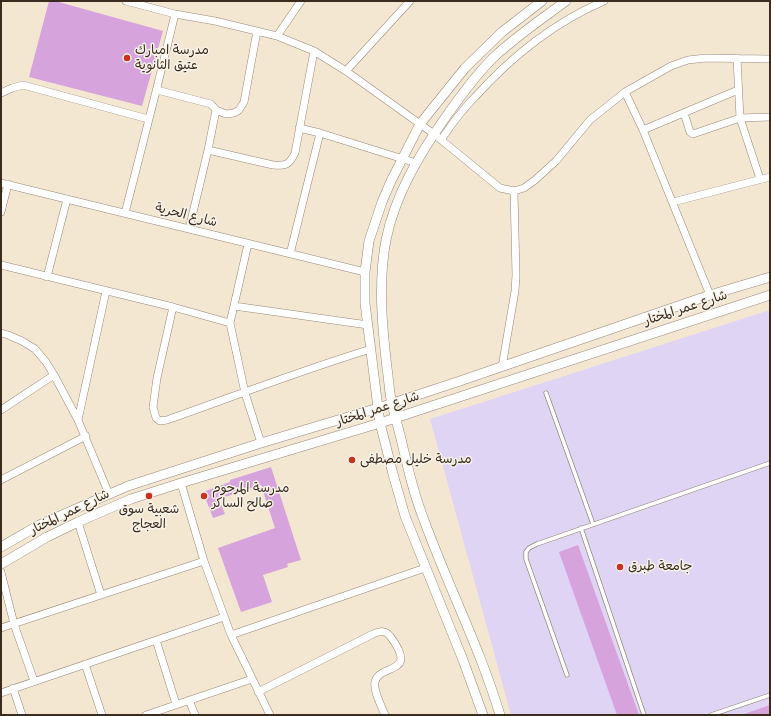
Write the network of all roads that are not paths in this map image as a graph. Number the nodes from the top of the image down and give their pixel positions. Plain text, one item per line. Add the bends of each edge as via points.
1 (126, 1) edge
2 (301, 1) edge
3 (410, 1) edge
4 (542, 1) edge
5 (566, 1) edge
6 (604, 1) edge
7 (175, 14) junction
8 (257, 31) junction
9 (277, 36) junction
10 (314, 51) junction
11 (737, 58) junction
12 (770, 59) edge
13 (346, 71) junction
14 (157, 90) junction
15 (738, 90) junction
16 (625, 92) junction
17 (1, 94) edge
18 (216, 110) junction
19 (684, 113) junction
20 (770, 117) edge
21 (740, 118) junction
22 (148, 119) junction
23 (420, 124) junction
24 (299, 128) junction
25 (643, 130) junction
26 (320, 133) junction
27 (437, 137) junction
28 (208, 150) junction
29 (403, 158) junction
30 (416, 163) junction
31 (770, 177) edge
32 (760, 179) junction
33 (4, 184) edge
34 (514, 192) junction
35 (67, 199) junction
36 (673, 202) junction
37 (1, 212) edge
38 (125, 213) junction
39 (189, 229) junction
40 (248, 244) junction
41 (290, 254) junction
42 (1, 265) edge
43 (365, 272) junction
44 (47, 277) junction
45 (770, 277) edge
46 (106, 291) junction
47 (710, 295) junction
48 (770, 295) edge
49 (234, 306) junction
50 (173, 307) junction
51 (230, 323) junction
52 (368, 326) junction
53 (1, 333) edge
54 (371, 349) junction
55 (502, 367) junction
56 (54, 375) junction
57 (245, 392) junction
58 (546, 393) dead end
59 (392, 403) junction
60 (378, 408) junction
61 (1, 410) edge
62 (396, 418) junction
63 (78, 420) junction
64 (380, 423) junction
65 (86, 436) junction
66 (262, 443) junction
67 (770, 463) edge
68 (1, 480) edge
69 (181, 483) junction
70 (109, 494) junction
71 (78, 522) junction
72 (593, 524) junction
73 (582, 528) junction
74 (1, 547) edge
75 (204, 561) junction
76 (1, 564) edge
77 (425, 568) junction
78 (1, 572) edge
79 (101, 595) junction
80 (224, 617) junction
81 (14, 624) junction
82 (1, 628) edge
83 (231, 635) junction
84 (156, 640) junction
85 (85, 664) junction
86 (566, 675) dead end
87 (252, 679) junction
88 (34, 681) junction
89 (14, 688) junction
90 (258, 692) junction
91 (1, 693) edge
92 (770, 696) edge
93 (190, 700) junction
94 (176, 704) junction
95 (22, 715) edge
96 (102, 715) edge
97 (146, 715) edge
98 (195, 715) edge
99 (270, 715) edge
100 (385, 715) edge
101 (483, 715) edge
102 (500, 715) edge
103 (644, 715) edge
104 (711, 715) edge

1 - 7 street
2 - 9 street
3 - 13 street
4 - 23 street via 502,32 465,68
5 - 27 street via 510,44 474,79 459,98
6 - 27 street via 557,27 513,59
7 - 8 street
7 - 14 street
8 - 9 street
8 - 18 street via 244,102 234,113 226,114
9 - 10 street
10 - 13 street
10 - 24 street
11 - 12 street
11 - 15 street
11 - 16 street via 688,60 671,66
13 - 23 street
14 - 18 street via 211,104
14 - 22 street
15 - 19 street
15 - 21 street
16 - 25 street
16 - 34 street via 590,120 556,161 535,180
17 - 22 street via 23,85
18 - 28 street
19 - 21 street via 693,134
19 - 25 street
20 - 21 street
21 - 32 street
22 - 38 street
23 - 27 street
23 - 29 street
24 - 26 street
24 - 28 street via 295,153 288,164 281,166
25 - 36 street
26 - 29 street
26 - 41 street
27 - 30 street
27 - 34 street via 500,188
28 - 39 street
29 - 30 street
29 - 43 street via 382,202 369,241
30 - 59 street via 393,214 384,254 382,322
31 - 32 street
32 - 36 street
33 - 35 street, شارع الحرية
33 - 37 street
34 - 55 street via 515,291
35 - 38 street, شارع الحرية
35 - 44 street
36 - 47 street
38 - 39 street, شارع الحرية
39 - 40 street, شارع الحرية
40 - 41 street, شارع الحرية
40 - 49 street
41 - 43 street, شارع الحرية
42 - 44 street
43 - 52 street
44 - 46 street
45 - 47 street, شارع عمر المختار
46 - 50 street
46 - 63 street
47 - 55 street, شارع عمر المختار
48 - 62 street, شارع عمر المختار
49 - 51 street
49 - 52 street
50 - 51 street
50 - 57 street via 157,378 153,407 156,418 160,421 167,420
51 - 57 street
52 - 54 street
53 - 56 street via 35,349
54 - 57 street
54 - 60 street
55 - 59 street, شارع عمر المختار
56 - 61 street
56 - 63 street
57 - 66 street
58 - 72 lane
59 - 60 street, شارع عمر المختار
59 - 62 street
60 - 64 street
60 - 66 street, شارع عمر المختار
62 - 64 street, شارع عمر المختار
62 - 102 street via 423,518 480,658
63 - 65 street
64 - 69 street, شارع عمر المختار
64 - 77 street via 405,516
65 - 68 street
65 - 70 street
66 - 70 street, شارع عمر المختار
67 - 72 lane
69 - 71 street, شارع عمر المختار via 131,499
69 - 75 street
70 - 74 street, شارع عمر المختار via 39,525
71 - 76 street, شارع عمر المختار
71 - 79 street
72 - 73 lane
73 - 86 lane via 532,546 525,556
73 - 103 lane
75 - 79 street
75 - 80 street
77 - 83 street
77 - 101 street
78 - 81 street
79 - 81 street
80 - 83 street
80 - 84 street
81 - 82 street
81 - 88 street
83 - 87 street
84 - 85 street
84 - 94 street
85 - 88 street
85 - 96 street
87 - 90 street
87 - 93 street
88 - 89 street
89 - 91 street
89 - 95 street
90 - 99 street
90 - 100 street via 374,634 387,632 401,659 399,664 375,680 375,692
92 - 104 lane
93 - 94 street
93 - 98 street
94 - 97 street

